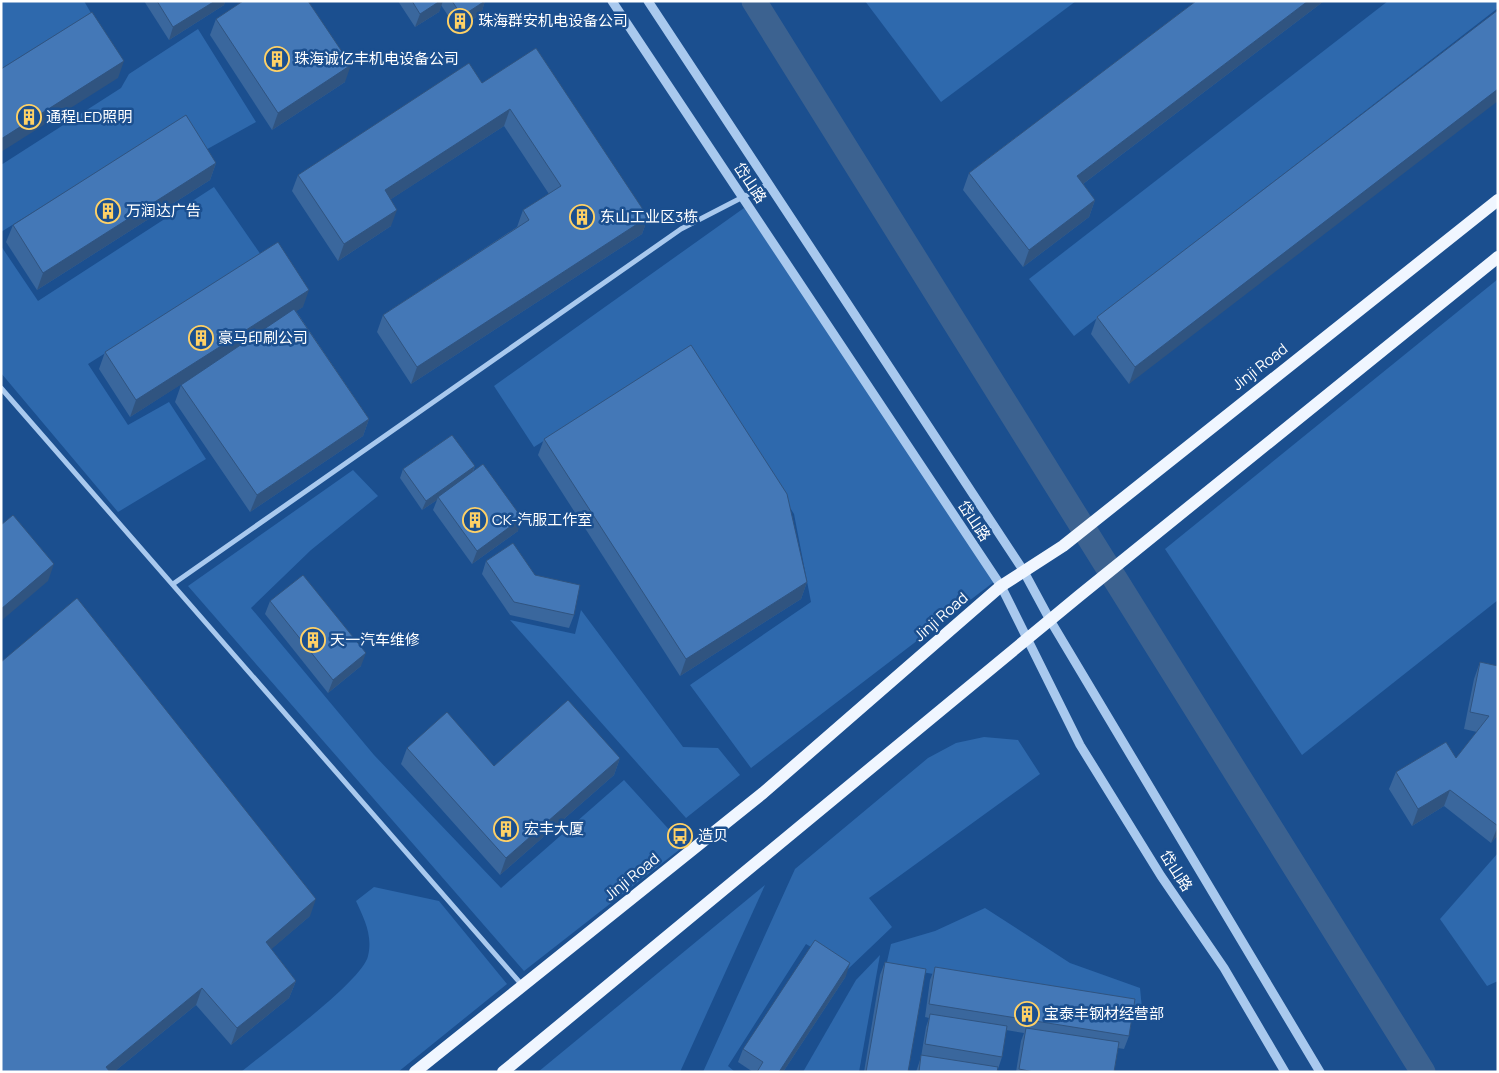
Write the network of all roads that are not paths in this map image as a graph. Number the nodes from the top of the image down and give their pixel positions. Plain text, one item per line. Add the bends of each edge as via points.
1 (612, 1) edge
2 (648, 1) edge
3 (768, 184) junction
4 (742, 197) junction
5 (1498, 200) edge
6 (1498, 257) edge
7 (1, 388) edge
8 (1023, 570) junction
9 (173, 584) junction
10 (1001, 586) junction
11 (1050, 620) junction
12 (1028, 639) junction
13 (522, 986) junction
14 (415, 1072) edge
15 (503, 1072) edge
16 (1285, 1072) edge
17 (1320, 1072) edge

1 - 4 street, 岱山路
2 - 3 street, 岱山路
3 - 4 street
3 - 8 street, 岱山路
4 - 9 street via 681,229
4 - 10 street, 岱山路
5 - 8 main road, Jinji Road via 1063,546
6 - 11 main road
7 - 9 street
8 - 10 main road, Jinji Road
8 - 11 street, 岱山路
9 - 13 street
10 - 12 street, 岱山路
10 - 13 main road, Jinji Road via 763,794
11 - 12 main road
11 - 17 street, 岱山路
12 - 15 main road
12 - 16 street, 岱山路 via 1080,745 1161,876 1224,968
13 - 14 main road, Jinji Road

